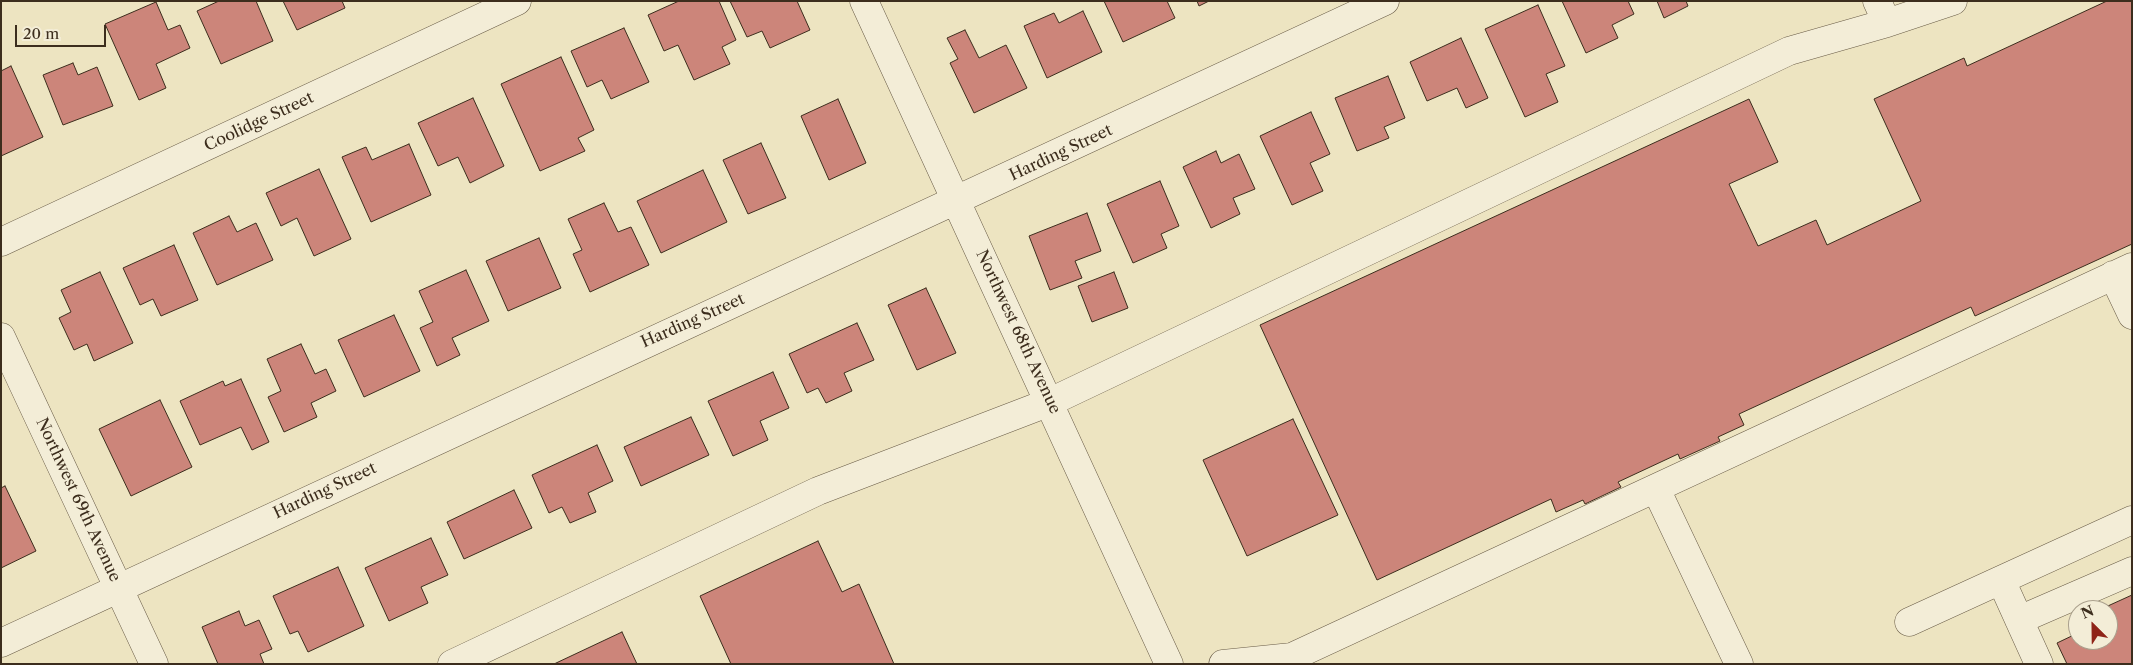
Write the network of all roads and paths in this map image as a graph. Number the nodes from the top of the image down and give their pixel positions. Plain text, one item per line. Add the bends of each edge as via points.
1 (517, 1) edge
2 (864, 1) edge
3 (1386, 1) edge
4 (1953, 1) edge
5 (1882, 12) edge
6 (957, 201) junction
7 (1, 242) edge
8 (2122, 271) edge
9 (2132, 315) edge
10 (1, 337) edge
11 (1050, 402) junction
12 (1656, 489) junction
13 (2132, 520) edge
14 (2132, 571) edge
15 (2001, 580) junction
16 (118, 588) junction
17 (2019, 620) junction
18 (1909, 622) dead end
19 (1, 643) edge
20 (154, 664) edge
21 (452, 664) edge
22 (1169, 664) edge
23 (1223, 664) edge
24 (1739, 664) edge
25 (2039, 664) edge

1 - 7 street, Coolidge Street
2 - 6 street, Northwest 68th Avenue
3 - 6 street, Harding Street
4 - 5 street
5 - 11 street via 1789,51
6 - 11 street, Northwest 68th Avenue
6 - 16 street, Harding Street
8 - 9 street
8 - 12 street
10 - 16 street, Northwest 69th Avenue
11 - 21 street via 818,491
11 - 22 street, Northwest 68th Avenue
12 - 23 street via 1292,656
12 - 24 street
13 - 15 street
14 - 17 street
15 - 17 street
15 - 18 street
16 - 19 street, Harding Street
16 - 20 street, Northwest 69th Avenue
17 - 25 street

